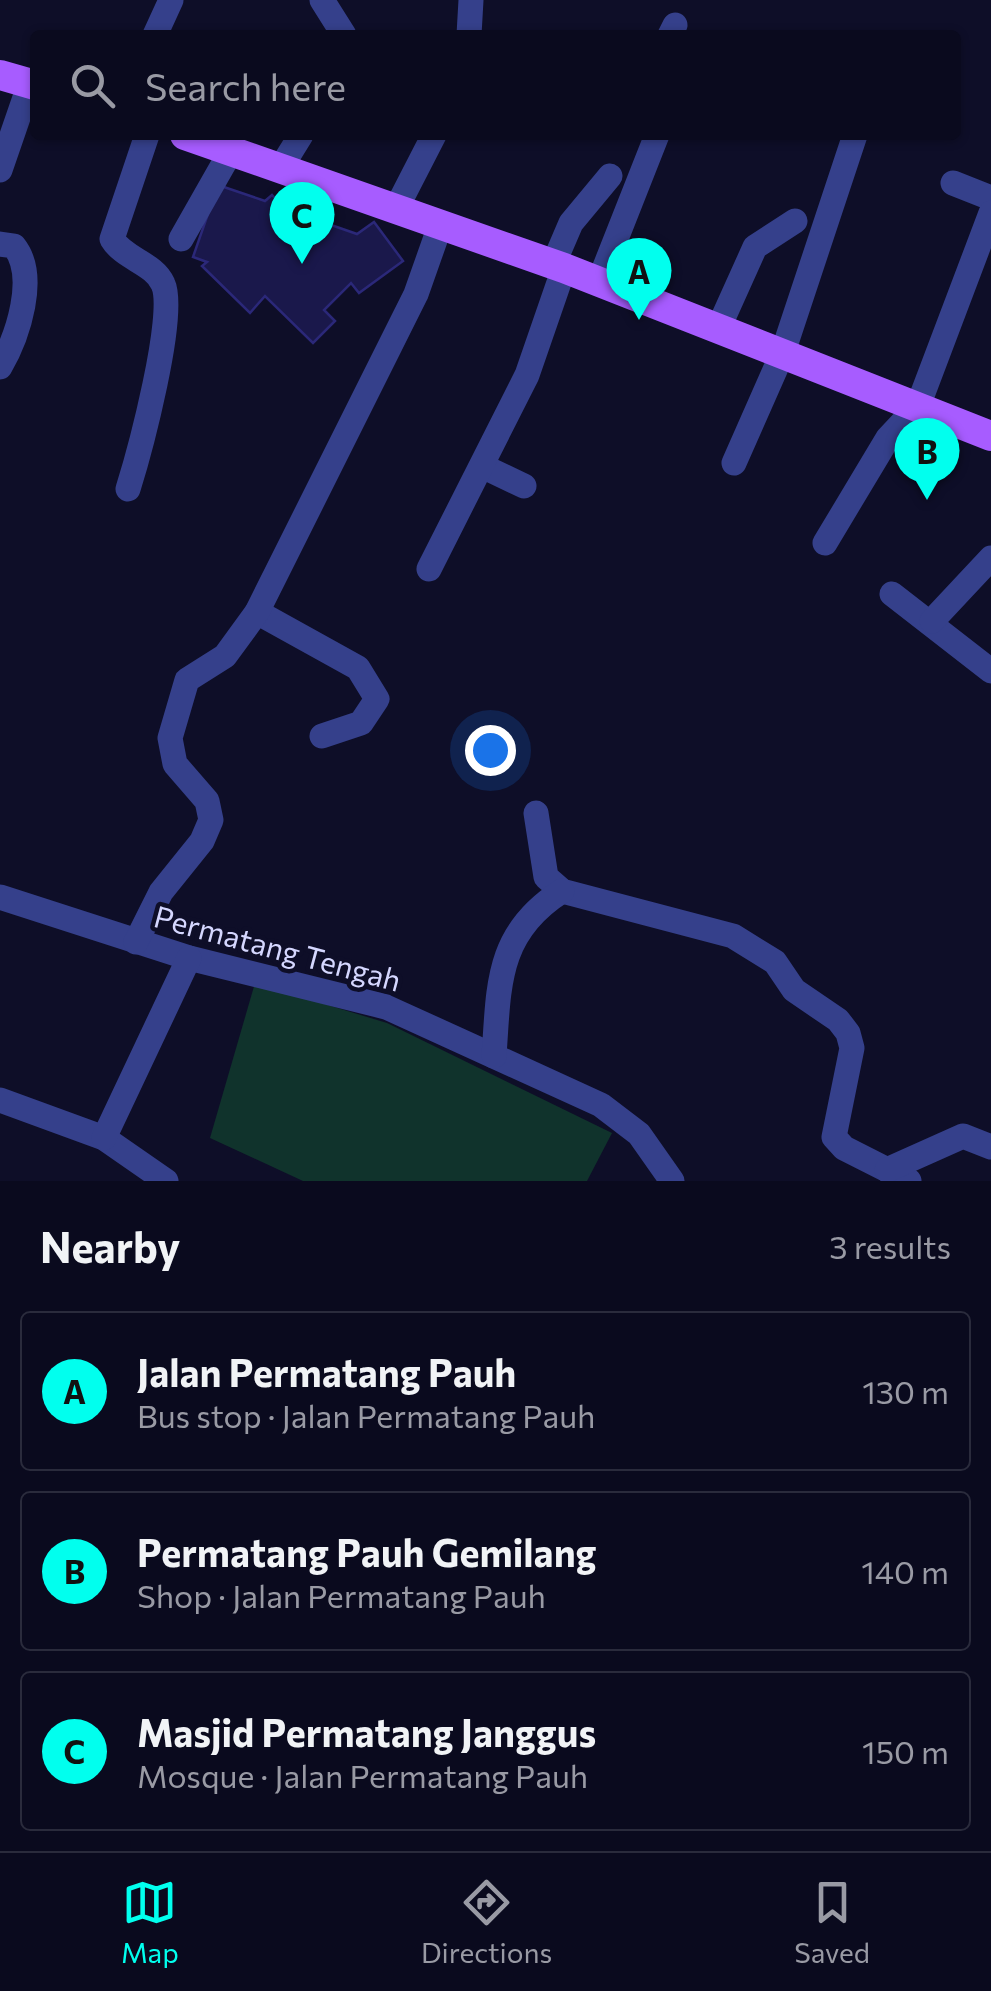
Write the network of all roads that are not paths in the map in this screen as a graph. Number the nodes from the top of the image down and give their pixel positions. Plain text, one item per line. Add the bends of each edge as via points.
1 (171, 0) edge
2 (322, 0) edge
3 (471, 0) edge
4 (157, 30) edge
5 (341, 30) edge
6 (470, 30) edge
7 (0, 75) edge
8 (30, 83) edge
9 (30, 89) edge
10 (144, 140) edge
11 (199, 140) edge
12 (298, 140) edge
13 (431, 140) edge
14 (655, 140) edge
15 (853, 140) edge
16 (231, 151) junction
17 (280, 169) junction
18 (0, 170) edge
19 (610, 176) dead end
20 (954, 182) dead end
21 (991, 198) edge
22 (396, 209) junction
23 (991, 213) edge
24 (795, 221) dead end
25 (440, 226) junction
26 (182, 239) dead end
27 (0, 244) edge
28 (558, 267) junction
29 (599, 282) junction
30 (719, 327) junction
31 (783, 352) junction
32 (0, 367) edge
33 (918, 406) junction
34 (991, 436) edge
35 (734, 463) dead end
36 (482, 466) junction
37 (524, 486) dead end
38 (128, 489) dead end
39 (826, 542) dead end
40 (991, 558) edge
41 (429, 569) dead end
42 (892, 594) dead end
43 (257, 612) junction
44 (932, 621) junction
45 (991, 671) edge
46 (322, 736) dead end
47 (536, 814) dead end
48 (562, 891) junction
49 (1, 900) edge
50 (136, 942) junction
51 (189, 958) junction
52 (494, 1056) junction
53 (0, 1100) edge
54 (104, 1138) junction
55 (991, 1146) edge
56 (898, 1175) edge
57 (166, 1181) edge
58 (672, 1181) edge

1 - 4 street
2 - 5 street
3 - 6 street
7 - 8 main road
9 - 18 street
10 - 38 street via 112,239 158,275 167,301
11 - 16 main road
12 - 17 street
13 - 22 street
14 - 29 street
15 - 31 street
16 - 17 main road
16 - 26 street
17 - 22 main road
19 - 28 street via 571,223
20 - 21 street
22 - 25 main road
23 - 33 street
24 - 30 street via 755,247
25 - 28 main road
25 - 43 street via 416,294
27 - 32 street via 14,246 24,259 25,290
28 - 29 main road
28 - 36 street via 528,375
29 - 30 main road
30 - 31 main road
31 - 33 main road
31 - 35 street
33 - 34 main road
33 - 39 street via 888,438
36 - 37 street
36 - 41 street
40 - 44 street
42 - 44 street
43 - 46 street via 358,668 377,698 360,723
43 - 50 street via 225,656 187,680 170,738 175,764 207,801 211,820
44 - 45 street
47 - 48 street via 546,877
48 - 52 street via 517,931 504,959
48 - 56 street via 733,936 776,962 794,990 848,1033 852,1048 834,1138
49 - 50 street, Permatang Tengah
50 - 51 street, Permatang Tengah
51 - 52 street, Permatang Tengah via 386,1007
51 - 54 street
52 - 58 street, Permatang Tengah via 601,1105 639,1134
53 - 54 street
54 - 57 street
55 - 56 street via 963,1136

